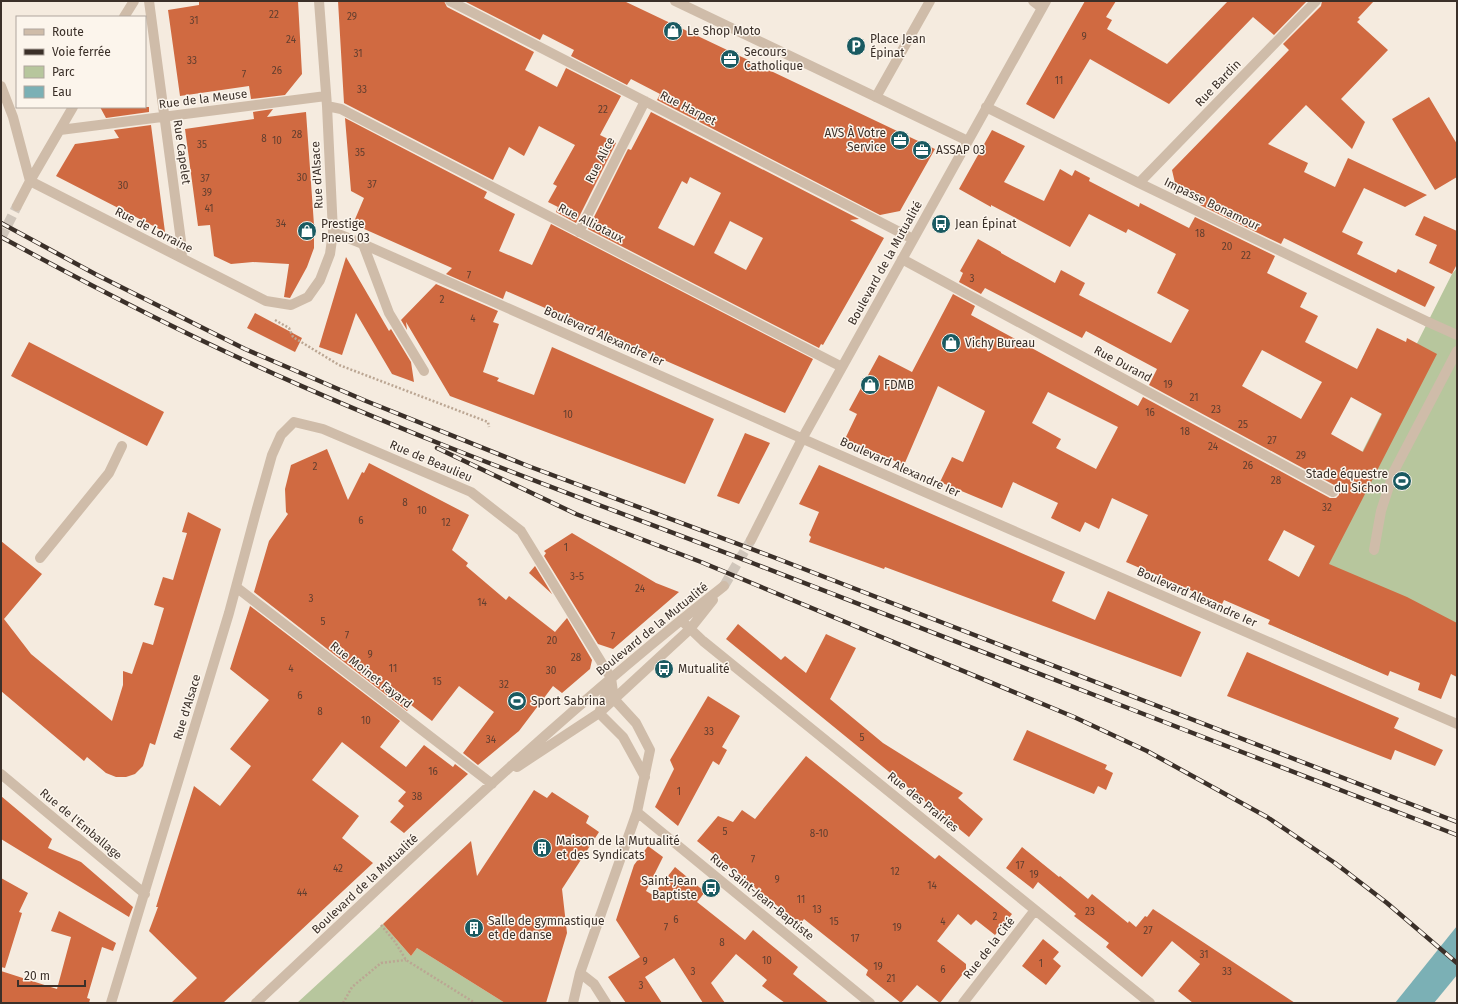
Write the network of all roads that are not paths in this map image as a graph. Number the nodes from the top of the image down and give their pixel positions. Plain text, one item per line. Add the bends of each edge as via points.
1 (134, 1) edge
2 (149, 1) edge
3 (319, 1) edge
4 (450, 1) edge
5 (675, 1) edge
6 (930, 1) edge
7 (1033, 1) edge
8 (1316, 1) edge
9 (1044, 5) edge
10 (125, 16) edge
11 (1, 86) edge
12 (876, 97) junction
13 (326, 101) junction
14 (645, 101) junction
15 (1, 107) edge
16 (986, 107) junction
17 (72, 108) edge
18 (13, 117) junction
19 (164, 117) junction
20 (60, 130) junction
21 (968, 141) junction
22 (30, 181) junction
23 (1139, 183) junction
24 (17, 206) tunnel mouth
25 (333, 232) junction
26 (579, 232) junction
27 (912, 239) junction
28 (363, 244) junction
29 (182, 258) junction
30 (902, 260) junction
31 (266, 301) joint
32 (1457, 335) edge
33 (1457, 351) edge
34 (842, 367) junction
35 (424, 371) dead end
36 (294, 422) joint
37 (802, 438) junction
38 (122, 446) dead end
39 (1333, 492) dead end
40 (751, 540) tunnel mouth
41 (1374, 550) dead end
42 (40, 558) dead end
43 (236, 587) junction
44 (681, 620) junction
45 (690, 629) junction
46 (611, 678) junction
47 (614, 699) junction
48 (599, 713) junction
49 (1457, 724) edge
50 (1, 774) edge
51 (645, 777) junction
52 (492, 784) junction
53 (637, 812) junction
54 (145, 894) junction
55 (1035, 910) junction
56 (580, 973) junction
57 (111, 1003) edge
58 (256, 1003) edge
59 (573, 1003) edge
60 (606, 1003) edge
61 (870, 1003) edge
62 (963, 1003) edge
63 (1150, 1003) edge

1 - 10 street
2 - 19 street, Rue Capelet
3 - 13 street, Rue d'Alsace
4 - 14 street, Rue Harpet
5 - 12 street
6 - 12 street
7 - 9 street
8 - 23 street, Rue Bardin
9 - 16 street, Boulevard de la Mutualité
11 - 18 street
12 - 21 street
13 - 19 street, Rue de la Meuse
13 - 25 street, Rue d'Alsace
13 - 26 street, Rue Alliotaux
14 - 26 street, Rue Alice
14 - 27 street, Rue Harpet
15 - 18 street
16 - 21 street, Boulevard de la Mutualité
16 - 23 street, Impasse Bonamour
17 - 20 street
18 - 22 street
19 - 20 street, Rue de la Meuse
19 - 29 street, Rue Capelet
20 - 22 street
21 - 27 street, Boulevard de la Mutualité
22 - 24 street
22 - 29 street, Rue de Lorraine
23 - 32 street, Impasse Bonamour
25 - 28 street, Boulevard Alexandre Ier
25 - 31 street, Rue d'Alsace via 330,254 320,280 308,297 291,305
26 - 34 street, Rue Alliotaux
27 - 30 street, Boulevard de la Mutualité
28 - 35 street via 389,313
28 - 37 street, Boulevard Alexandre Ier
29 - 31 street, Rue de Lorraine
30 - 34 street, Boulevard de la Mutualité
30 - 39 street, Rue Durand
33 - 41 street via 1394,471 1381,511
34 - 37 street, Boulevard de la Mutualité
36 - 43 street, Rue d'Alsace via 281,435 272,455
36 - 46 street, Rue de Beaulieu via 323,429 471,492 521,531
37 - 40 street, Boulevard de la Mutualité
37 - 49 street, Boulevard Alexandre Ier
38 - 42 street via 109,473
43 - 52 street, Rue Moinet Fayard
43 - 54 street, Rue d'Alsace
44 - 45 street, Rue des Prairies
44 - 45 street, Boulevard de la Mutualité via 724,586
44 - 46 street, Boulevard de la Mutualité
45 - 47 street, Boulevard de la Mutualité
45 - 55 street, Rue des Prairies
46 - 47 street
46 - 48 street
46 - 52 street, Boulevard de la Mutualité
47 - 48 street, Boulevard de la Mutualité
47 - 51 street via 636,722 650,750
48 - 51 street via 623,737
48 - 52 street, Boulevard de la Mutualité
50 - 54 street, Rue de l'Emballage
51 - 53 street
52 - 58 street, Boulevard de la Mutualité
53 - 56 street
53 - 61 street, Rue Saint-Jean-Baptiste
54 - 57 street, Rue d'Alsace
55 - 62 street, Rue de la Cité
55 - 63 street, Rue des Prairies
56 - 59 street
56 - 60 street via 594,984

